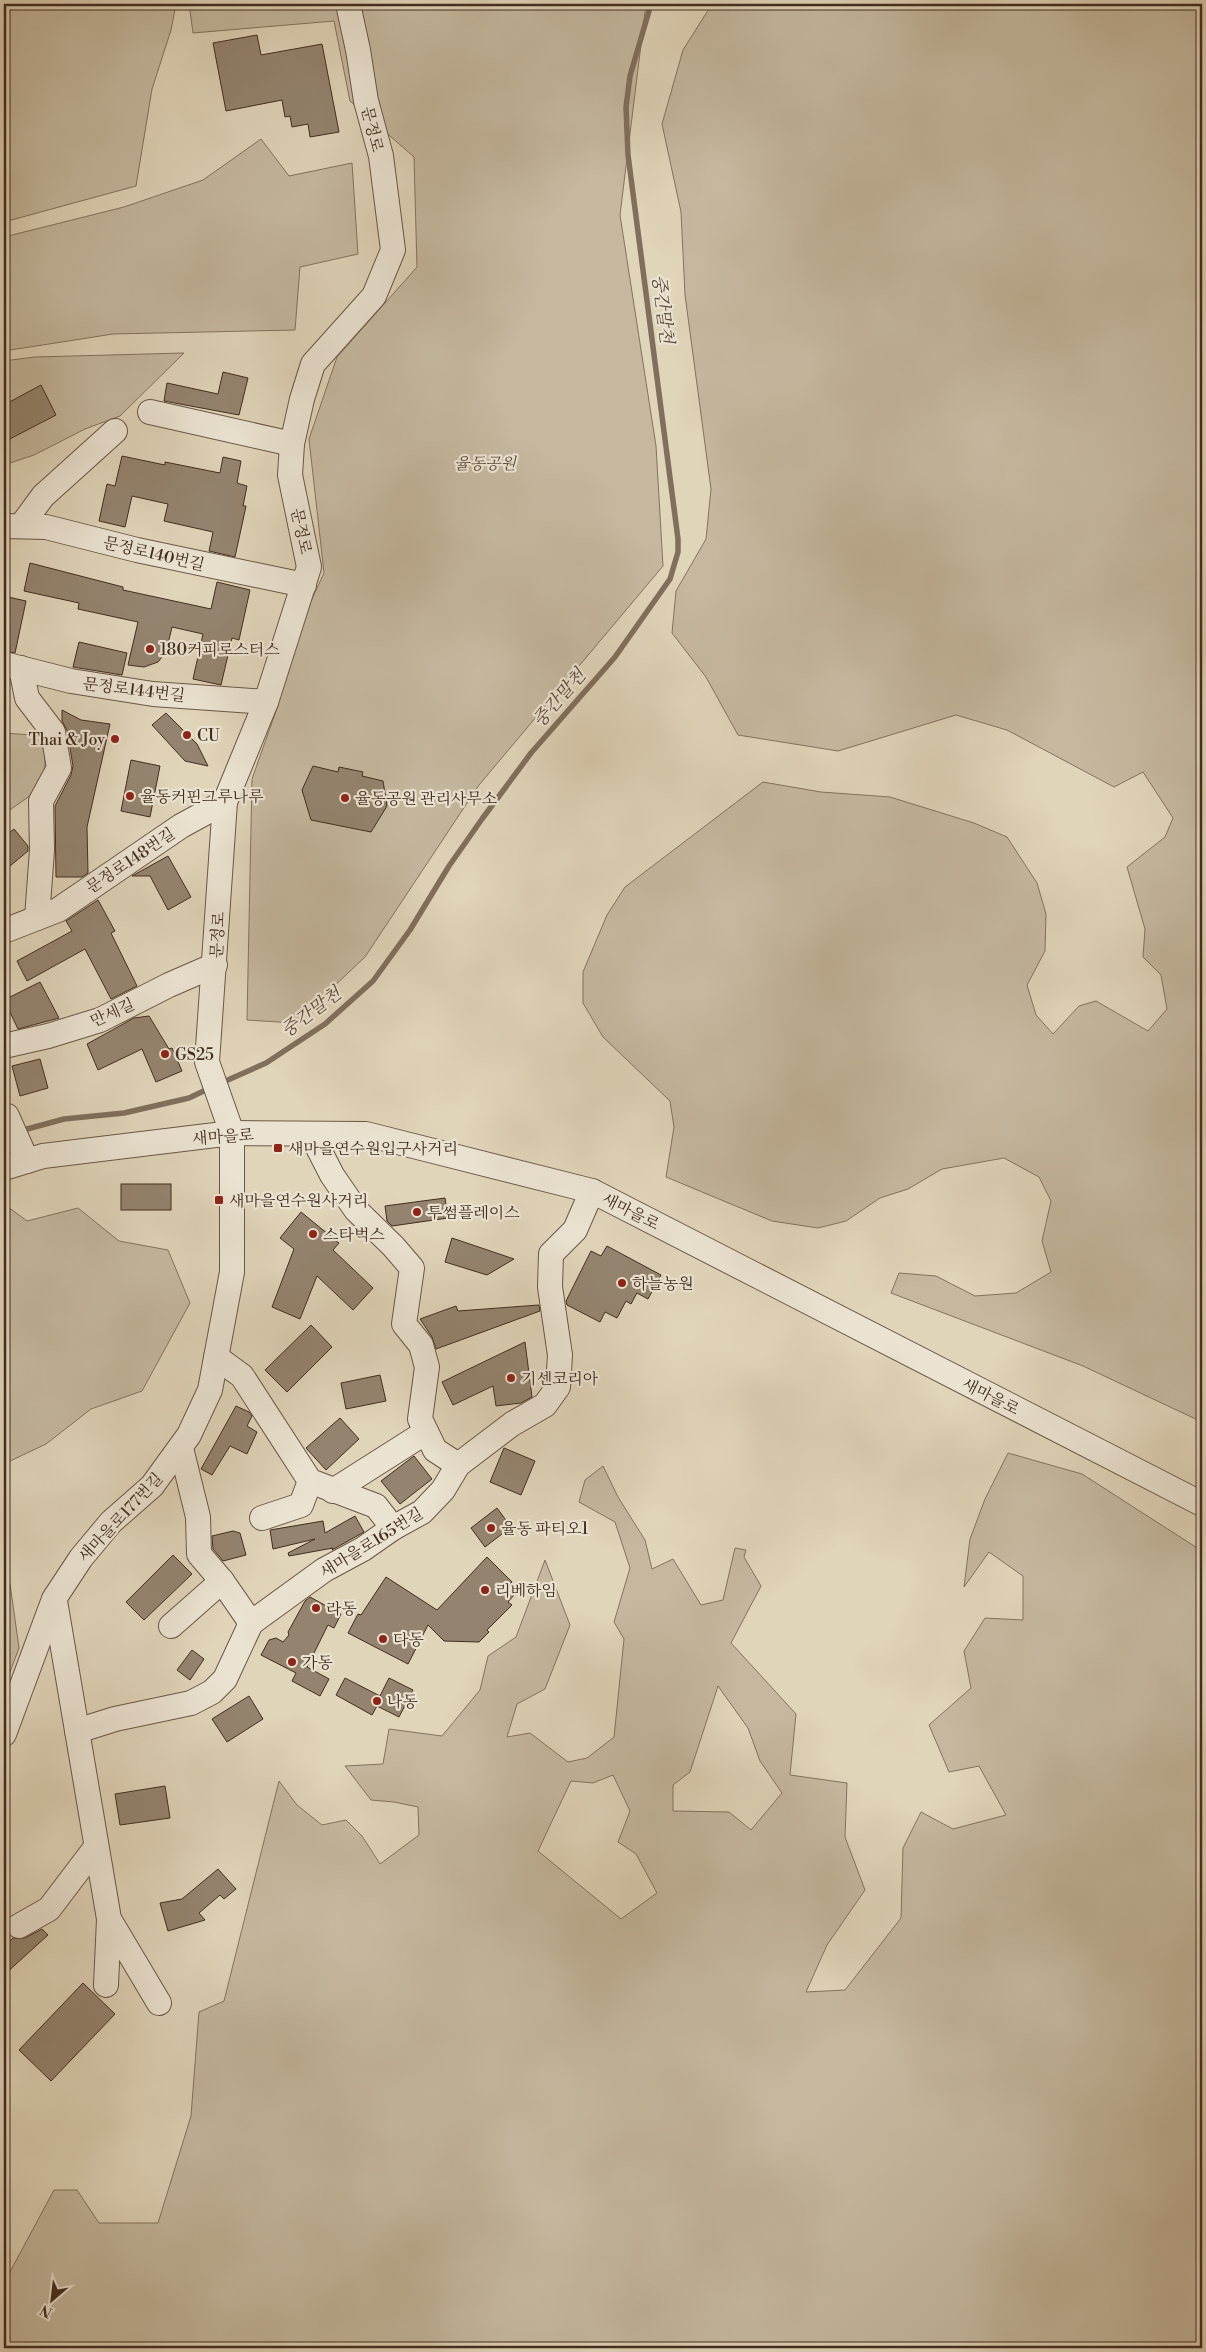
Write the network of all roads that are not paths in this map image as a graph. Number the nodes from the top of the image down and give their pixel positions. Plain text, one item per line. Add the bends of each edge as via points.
1 (348, 4) edge
2 (150, 412) dead end
3 (115, 431) dead end
4 (292, 444) junction
5 (12, 526) edge
6 (304, 586) junction
7 (12, 666) edge
8 (266, 702) junction
9 (225, 802) junction
10 (37, 918) junction
11 (4, 931) edge
12 (215, 965) junction
13 (4, 1046) edge
14 (7, 1118) edge
15 (232, 1132) junction
16 (311, 1134) junction
17 (24, 1153) junction
18 (4, 1168) edge
19 (592, 1191) junction
20 (216, 1357) junction
21 (426, 1432) junction
22 (181, 1448) junction
23 (458, 1465) junction
24 (310, 1481) junction
25 (333, 1491) junction
26 (1202, 1504) edge
27 (262, 1518) dead end
28 (393, 1528) junction
29 (222, 1581) junction
30 (54, 1599) junction
31 (251, 1623) junction
32 (171, 1626) dead end
33 (77, 1731) junction
34 (4, 1734) edge
35 (96, 1847) junction
36 (109, 1919) junction
37 (19, 1926) dead end
38 (106, 1984) dead end
39 (159, 2002) dead end

1 - 4 street, 문정로 via 366,101 381,156 393,250 374,296 313,364
2 - 4 street
3 - 5 street
4 - 6 street, 문정로 via 290,475 309,567
5 - 6 street, 문정로140번길 via 46,527
6 - 8 street, 문정로
7 - 8 street, 문정로144번길 via 71,681 153,694
7 - 10 street via 27,698 53,732 59,768 41,801 42,850
8 - 9 street, 문정로
9 - 10 street, 문정로148번길 via 181,826 58,910
9 - 12 street, 문정로
10 - 11 street, 문정로148번길
12 - 13 street, 만세길 via 100,1020
12 - 15 street, 문정로 via 206,1062
14 - 17 street
15 - 16 street, 새마을로
15 - 17 street, 새마을로 via 43,1156
15 - 20 street, 새마을로177번길 via 232,1272
16 - 19 street, 새마을로 via 366,1134
16 - 21 street via 332,1175 356,1210 412,1268 404,1324 421,1345 427,1367 420,1420
17 - 18 street, 새마을로
19 - 23 street, 새마을로165번길 via 575,1230 551,1254 550,1287 560,1355 558,1387 544,1405 512,1424
19 - 26 street, 새마을로
20 - 22 street, 새마을로177번길 via 210,1390
20 - 24 street via 242,1376
21 - 23 street via 435,1450
21 - 25 street
22 - 29 street via 198,1517 200,1554
22 - 30 street, 새마을로177번길 via 152,1486 111,1522 81,1558
23 - 28 street, 새마을로165번길 via 443,1490 422,1512
24 - 25 street
24 - 27 street via 301,1505
25 - 28 street via 376,1506
28 - 31 street, 새마을로165번길 via 324,1570
29 - 31 street
29 - 32 street
30 - 33 street
30 - 34 street, 새마을로177번길
31 - 33 street, 새마을로165번길 via 225,1679 212,1692 191,1704 115,1719
33 - 35 street
35 - 36 street
35 - 37 street via 49,1909
36 - 38 street
36 - 39 street

